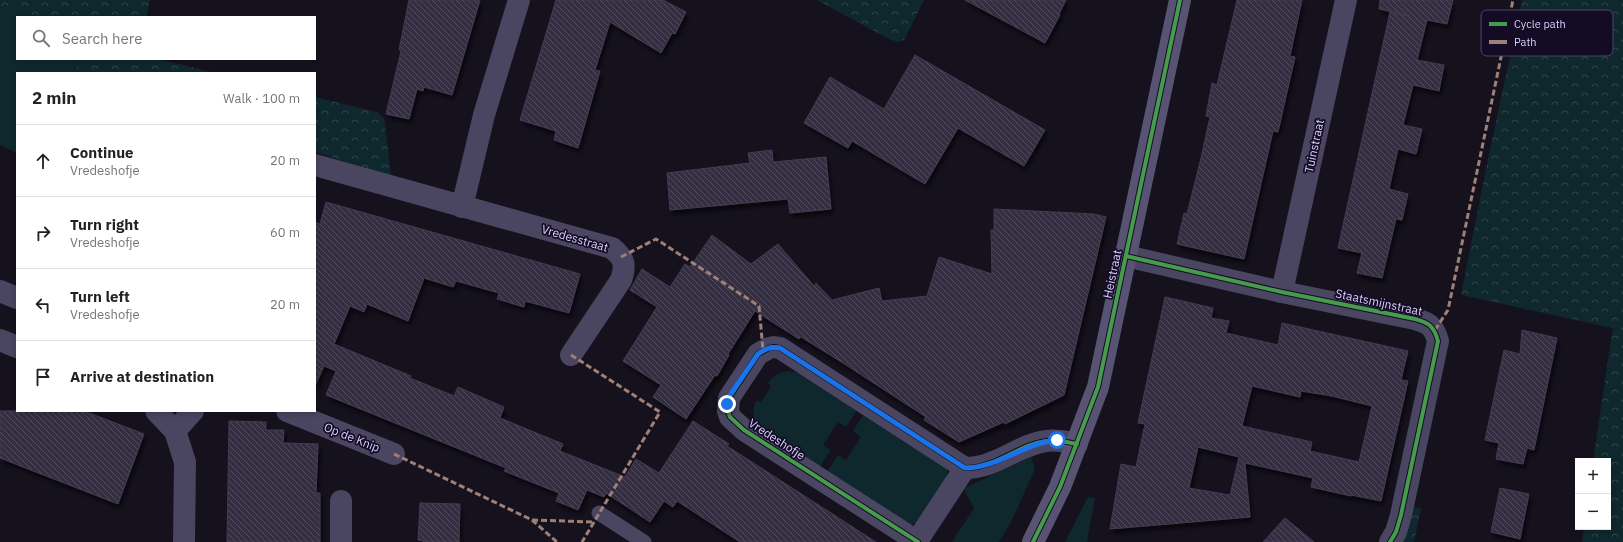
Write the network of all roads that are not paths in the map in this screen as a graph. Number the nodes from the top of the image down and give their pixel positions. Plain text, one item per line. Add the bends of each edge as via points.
1 (519, 0) edge
2 (1180, 0) edge
3 (1346, 0) edge
4 (316, 165) edge
5 (462, 207) junction
6 (1126, 256) junction
7 (0, 291) edge
8 (1282, 292) junction
9 (16, 298) edge
10 (0, 340) edge
11 (16, 347) edge
12 (571, 355) dead end
13 (157, 412) edge
14 (192, 412) edge
15 (289, 412) edge
16 (175, 431) junction
17 (1077, 444) junction
18 (394, 454) dead end
19 (965, 468) junction
20 (340, 501) dead end
21 (599, 513) dead end
22 (918, 541) edge
23 (184, 542) edge
24 (341, 542) edge
25 (644, 542) edge
26 (1033, 542) edge
27 (1390, 542) edge

1 - 5 street via 484,115
2 - 6 street, Heistraat
3 - 8 street, Tuinstraat
4 - 5 street, Vredesstraat
5 - 12 street, Vredesstraat via 612,248 621,257 624,262 621,280
6 - 8 street, Staatsmijnstraat
6 - 17 street, Heistraat via 1098,387
7 - 9 street
8 - 27 street, Staatsmijnstraat via 1415,319 1426,322 1435,330 1438,341 1435,356 1401,515
10 - 11 street
13 - 16 street
14 - 16 street
15 - 18 street, Op de Knip
16 - 23 street via 185,462
17 - 19 street via 1057,440 1045,441 990,464 978,468
17 - 26 street, Heistraat via 1060,487
19 - 22 street, Vredeshofje
19 - 22 street, Vredeshofje via 780,348 769,348 758,354 728,398 730,417 744,430
20 - 24 street
21 - 25 lane

